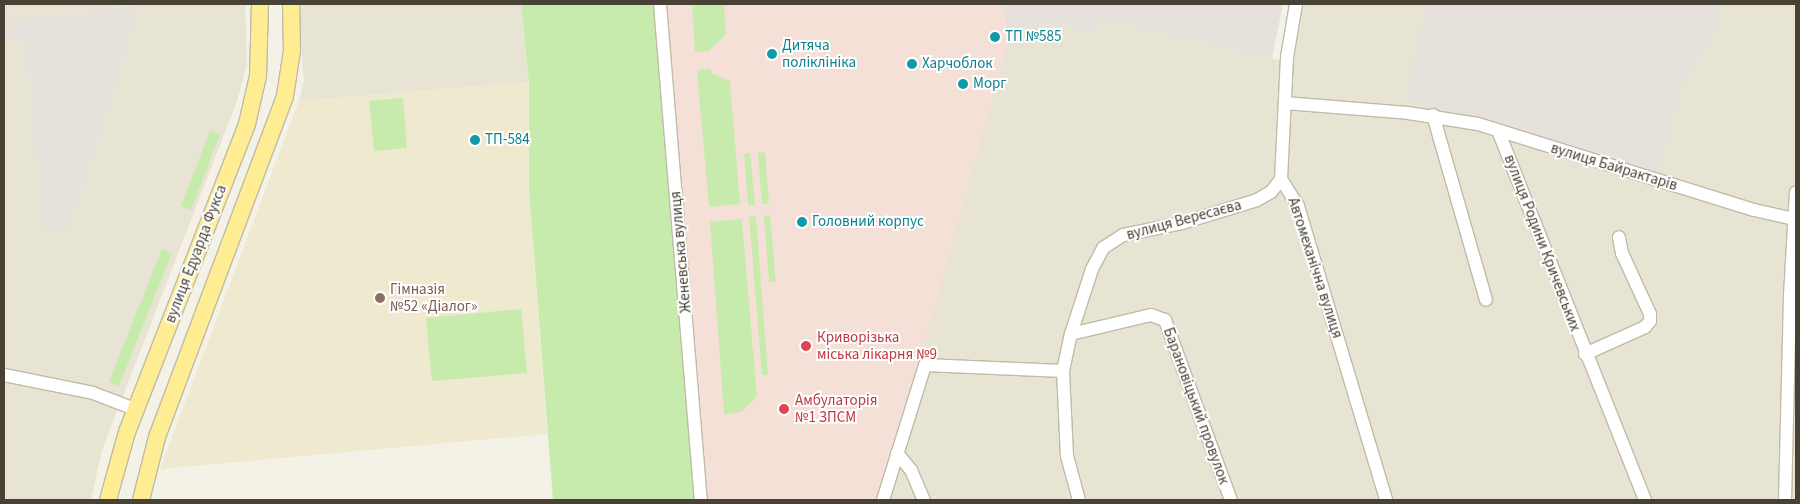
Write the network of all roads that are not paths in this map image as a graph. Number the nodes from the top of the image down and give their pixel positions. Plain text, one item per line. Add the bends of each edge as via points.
1 (260, 4) edge
2 (291, 4) edge
3 (660, 4) edge
4 (1296, 4) edge
5 (1285, 103) junction
6 (1433, 115) junction
7 (1500, 132) junction
8 (1281, 179) junction
9 (1796, 192) edge
10 (1795, 219) junction
11 (1619, 237) dead end
12 (1486, 300) dead end
13 (1071, 334) junction
14 (1585, 354) junction
15 (1063, 371) junction
16 (1792, 373) edge
17 (4, 375) edge
18 (135, 409) junction
19 (897, 452) junction
20 (108, 500) edge
21 (141, 500) edge
22 (701, 500) edge
23 (883, 500) edge
24 (924, 500) edge
25 (1079, 500) edge
26 (1231, 500) edge
27 (1386, 500) edge
28 (1645, 500) edge
29 (1785, 500) edge

1 - 18 main road, вулиця Едуарда Фукса via 258,76 247,124
2 - 21 main road, вулиця Едуарда Фукса via 292,52 285,96 157,437
3 - 22 street, Женевська вулиця
4 - 5 street, Автомеханічна вулиця via 1287,56
5 - 6 street, вулиця Байрактарів
5 - 8 street, Автомеханічна вулиця
6 - 7 street, вулиця Байрактарів
6 - 12 street
7 - 10 street, вулиця Байрактарів
7 - 14 street, вулиця Родини Кричевських
8 - 13 street, вулиця Вересаєва via 1271,192 1257,200 1112,240 1103,248 1092,269
8 - 27 street, Автомеханічна вулиця via 1298,206
9 - 10 street
10 - 16 street
11 - 14 street via 1650,321 1645,327
13 - 15 street, вулиця Вересаєва
13 - 26 street, Барановіцький провулок via 1151,315 1165,320
14 - 28 street, вулиця Родини Кричевських
15 - 19 street via 925,365
15 - 25 street, вулиця Вересаєва via 1067,456
16 - 29 street
17 - 18 street via 93,393
18 - 20 main road, вулиця Едуарда Фукса
19 - 23 street
19 - 24 street via 911,470

